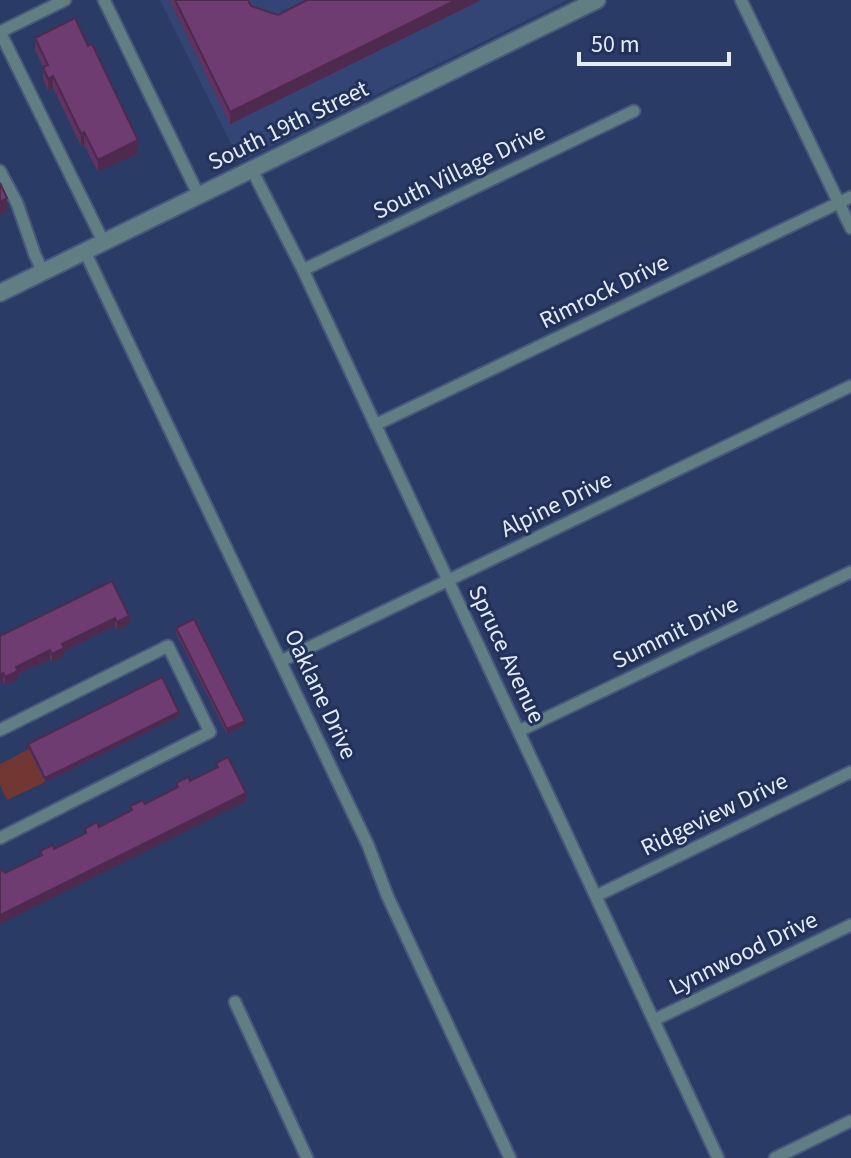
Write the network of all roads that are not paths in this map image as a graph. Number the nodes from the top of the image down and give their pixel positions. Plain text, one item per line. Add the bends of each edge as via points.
1 (65, 0) edge
2 (104, 0) edge
3 (597, 0) edge
4 (741, 0) edge
5 (634, 111) dead end
6 (252, 170) junction
7 (0, 171) edge
8 (199, 196) junction
9 (851, 197) edge
10 (839, 203) junction
11 (851, 228) edge
12 (104, 243) junction
13 (85, 252) junction
14 (303, 270) junction
15 (43, 272) junction
16 (0, 293) edge
17 (851, 386) edge
18 (375, 425) junction
19 (851, 572) edge
20 (448, 581) junction
21 (281, 661) junction
22 (0, 730) edge
23 (519, 731) junction
24 (851, 772) edge
25 (0, 838) edge
26 (596, 896) junction
27 (851, 925) edge
28 (235, 1002) dead end
29 (654, 1020) junction
30 (851, 1121) edge
31 (307, 1158) edge
32 (510, 1158) edge
33 (718, 1158) edge
34 (775, 1158) edge

1 - 12 lane via 0,32
2 - 8 lane
3 - 6 street, South 19th Street
4 - 10 lane
5 - 14 lane, South Village Drive
6 - 8 street, South 19th Street
6 - 14 lane, Spruce Avenue
7 - 15 lane
8 - 12 street, South 19th Street
9 - 10 lane, Rimrock Drive
10 - 11 lane
10 - 18 lane, Rimrock Drive
12 - 13 street, South 19th Street
13 - 15 street, South 19th Street
13 - 21 lane, Oaklane Drive
14 - 18 lane, Spruce Avenue
15 - 16 street, South 19th Street
17 - 20 lane, Alpine Drive
18 - 20 lane, Spruce Avenue
19 - 23 lane, Summit Drive
20 - 21 lane, Alpine Drive
20 - 23 lane, Spruce Avenue
21 - 32 lane, Oaklane Drive
22 - 25 lane via 168,646 210,732
23 - 26 lane, Spruce Avenue
24 - 26 lane, Ridgeview Drive
26 - 29 lane, Spruce Avenue
27 - 29 lane, Lynnwood Drive
28 - 31 lane
29 - 33 lane, Spruce Avenue
30 - 34 lane

